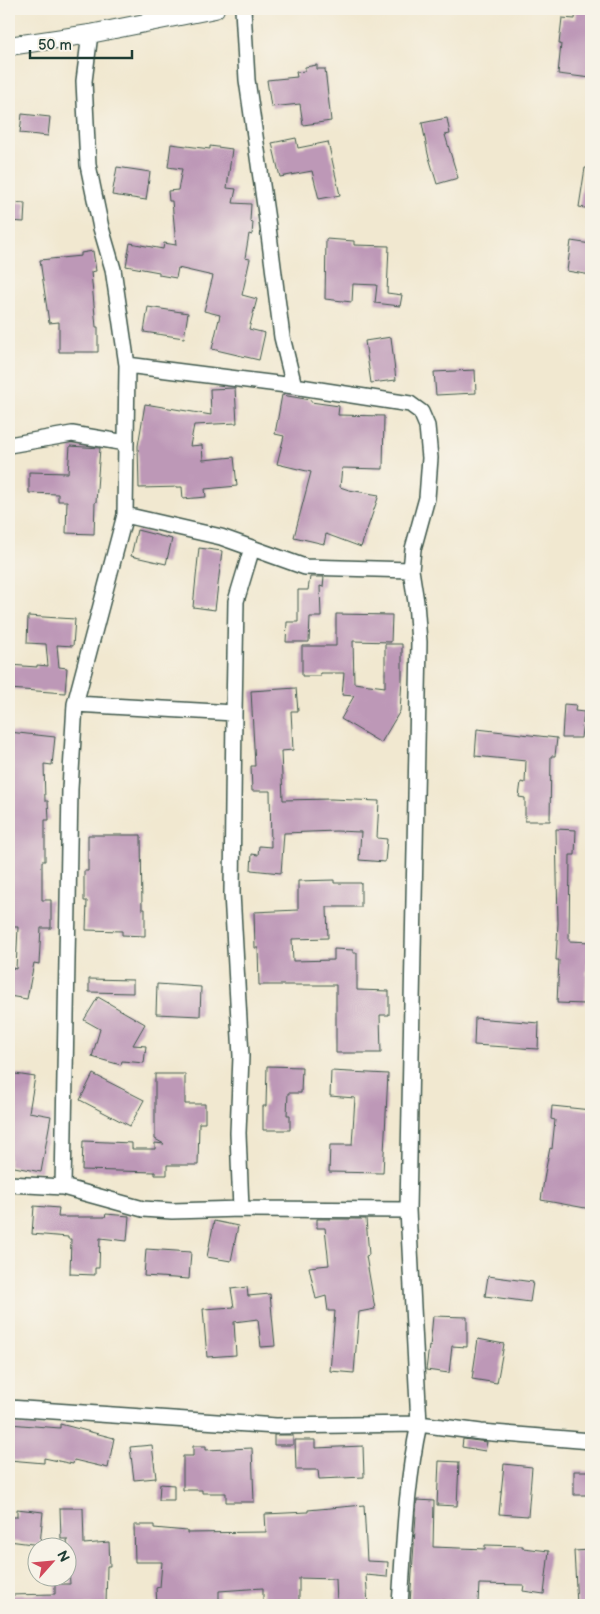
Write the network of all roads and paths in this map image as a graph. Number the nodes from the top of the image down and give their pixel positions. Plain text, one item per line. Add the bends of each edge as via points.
1 (215, 9) edge
2 (243, 9) edge
3 (90, 34) junction
4 (9, 46) edge
5 (127, 365) junction
6 (294, 386) junction
7 (126, 444) junction
8 (9, 446) edge
9 (125, 515) junction
10 (252, 548) junction
11 (411, 570) junction
12 (75, 704) junction
13 (234, 713) junction
14 (9, 1184) edge
15 (63, 1187) junction
16 (241, 1209) junction
17 (408, 1210) junction
18 (9, 1408) edge
19 (419, 1424) junction
20 (591, 1441) edge
21 (400, 1605) edge

1 - 3 street
2 - 6 street via 246,80 282,337
3 - 4 street
3 - 5 street via 84,81 88,165 113,269
5 - 6 street
5 - 7 street
6 - 11 street via 410,404 421,412 427,426 430,458 427,498 413,549
7 - 8 street via 72,434
7 - 9 street
9 - 10 street via 221,537
9 - 12 street
10 - 11 street via 306,567
10 - 13 street via 236,601
11 - 17 street via 419,642
12 - 13 street
12 - 15 street via 69,808
13 - 16 street via 232,893 241,1056 238,1133
14 - 15 street
15 - 16 street via 143,1209
16 - 17 street
17 - 19 street
18 - 19 street via 276,1426
19 - 20 street
19 - 21 street via 412,1453

